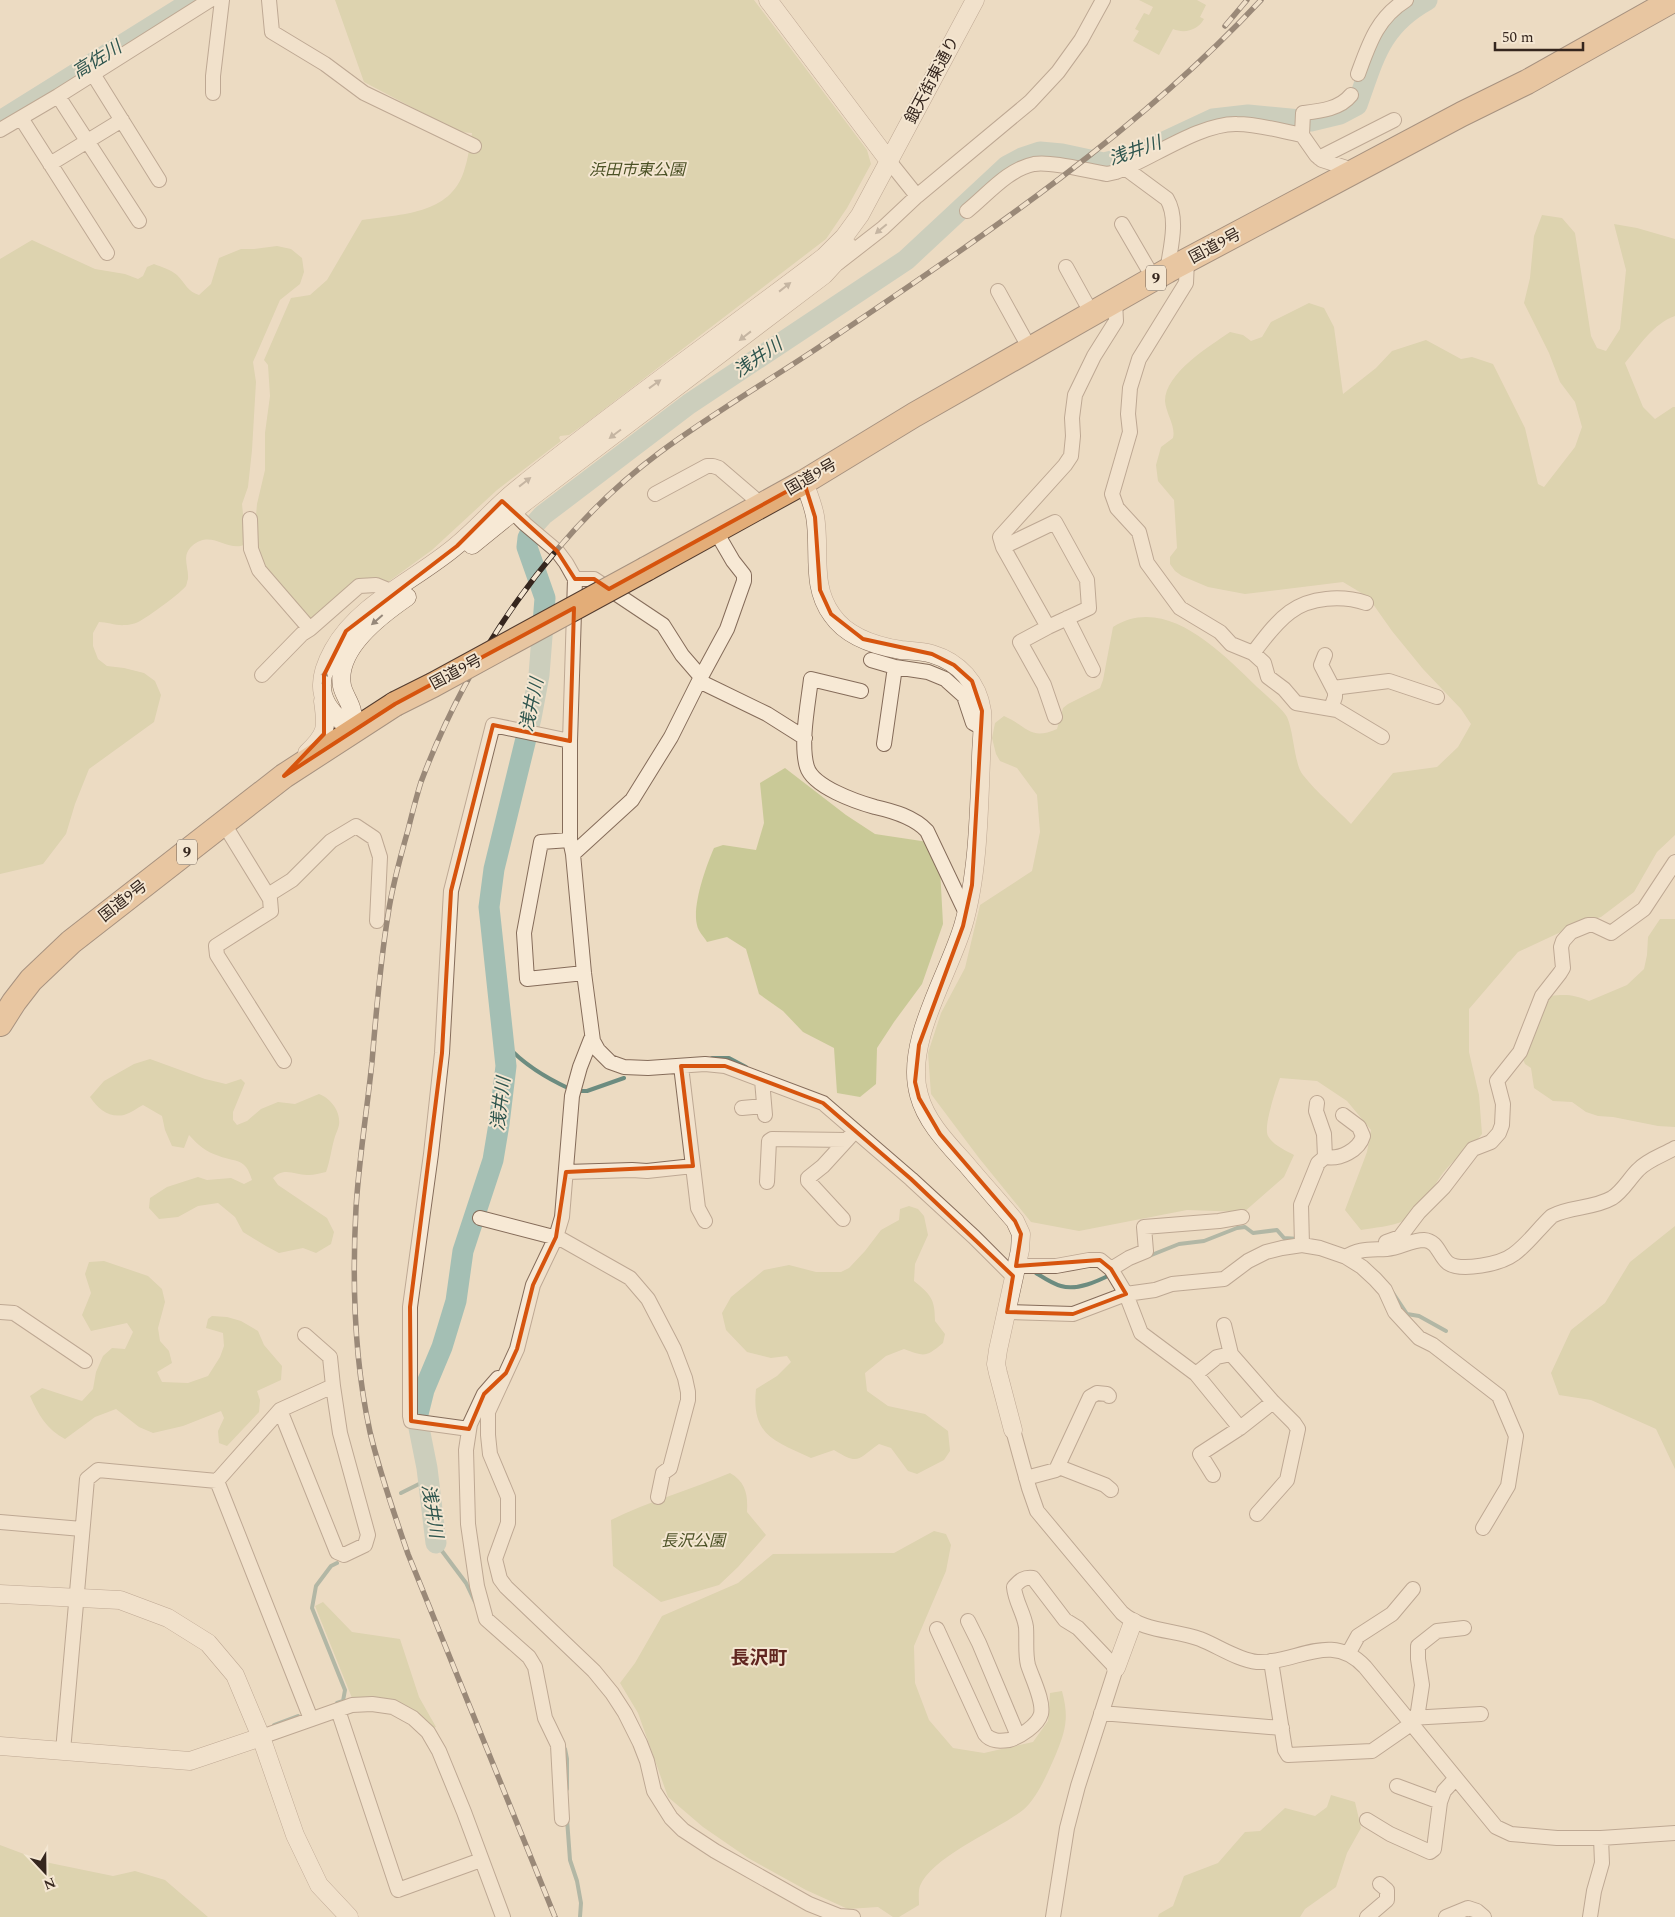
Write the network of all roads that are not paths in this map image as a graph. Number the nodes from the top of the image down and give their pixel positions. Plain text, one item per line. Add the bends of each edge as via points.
1 (210, 0) edge
2 (222, 0) edge
3 (269, 0) edge
4 (768, 0) edge
5 (975, 0) edge
6 (1103, 0) edge
7 (1406, 0) edge
8 (1673, 0) edge
9 (93, 74) junction
10 (1358, 74) dead end
11 (214, 93) dead end
12 (1351, 95) dead end
13 (58, 96) junction
14 (21, 118) junction
15 (122, 120) junction
16 (1394, 120) dead end
17 (1302, 127) junction
18 (0, 130) edge
19 (87, 142) junction
20 (474, 146) dead end
21 (1319, 158) junction
22 (890, 161) junction
23 (50, 164) junction
24 (1125, 168) junction
25 (1356, 170) junction
26 (159, 180) dead end
27 (917, 196) junction
28 (967, 211) dead end
29 (860, 215) junction
30 (138, 221) dead end
31 (1122, 224) dead end
32 (108, 253) dead end
33 (1066, 268) dead end
34 (1170, 270) junction
35 (824, 275) junction
36 (998, 291) dead end
37 (1115, 301) junction
38 (1092, 314) junction
39 (1030, 349) junction
40 (804, 482) junction
41 (655, 494) dead end
42 (759, 507) junction
43 (513, 513) junction
44 (250, 519) dead end
45 (715, 530) junction
46 (1003, 547) junction
47 (575, 578) junction
48 (392, 592) junction
49 (1366, 603) dead end
50 (1067, 618) junction
51 (1048, 628) junction
52 (310, 629) junction
53 (1253, 653) junction
54 (1325, 654) dead end
55 (870, 660) dead end
56 (895, 666) junction
57 (1093, 670) dead end
58 (262, 675) dead end
59 (700, 679) junction
60 (1333, 688) junction
61 (861, 690) dead end
62 (1437, 697) dead end
63 (323, 699) junction
64 (1331, 708) junction
65 (1055, 717) dead end
66 (982, 728) junction
67 (353, 730) junction
68 (805, 738) junction
69 (1382, 738) dead end
70 (570, 741) junction
71 (884, 744) dead end
72 (284, 776) junction
73 (224, 824) junction
74 (572, 847) junction
75 (1675, 862) edge
76 (268, 895) junction
77 (966, 913) junction
78 (377, 921) dead end
79 (584, 973) junction
80 (0, 1024) edge
81 (591, 1038) junction
82 (284, 1061) dead end
83 (681, 1066) junction
84 (762, 1080) junction
85 (1317, 1103) dead end
86 (742, 1108) dead end
87 (1343, 1115) dead end
88 (851, 1136) junction
89 (1675, 1148) edge
90 (1325, 1157) junction
91 (693, 1166) junction
92 (566, 1172) junction
93 (767, 1182) dead end
94 (1242, 1217) dead end
95 (480, 1218) dead end
96 (843, 1219) dead end
97 (705, 1221) dead end
98 (556, 1237) junction
99 (1302, 1245) junction
100 (1366, 1250) junction
101 (1346, 1256) junction
102 (1111, 1269) junction
103 (1015, 1271) junction
104 (1126, 1294) junction
105 (0, 1312) edge
106 (1007, 1312) junction
107 (1224, 1325) dead end
108 (305, 1335) dead end
109 (1231, 1354) junction
110 (85, 1361) dead end
111 (506, 1373) junction
112 (1196, 1374) junction
113 (333, 1386) junction
114 (1109, 1396) dead end
115 (1273, 1402) junction
116 (280, 1410) junction
117 (1240, 1428) junction
118 (469, 1429) junction
119 (1013, 1430) joint
120 (1059, 1466) junction
121 (1214, 1475) dead end
122 (1026, 1478) junction
123 (217, 1481) junction
124 (1111, 1490) dead end
125 (658, 1497) dead end
126 (1257, 1514) dead end
127 (0, 1522) edge
128 (1483, 1528) dead end
129 (82, 1529) junction
130 (1413, 1589) dead end
131 (0, 1594) edge
132 (76, 1597) junction
133 (968, 1621) dead end
134 (1133, 1622) junction
135 (1464, 1628) dead end
136 (936, 1630) dead end
137 (1348, 1654) junction
138 (1272, 1661) junction
139 (1116, 1668) junction
140 (338, 1710) junction
141 (1101, 1713) junction
142 (1481, 1714) dead end
143 (311, 1719) junction
144 (1411, 1720) junction
145 (1282, 1728) junction
146 (261, 1736) junction
147 (1018, 1736) junction
148 (0, 1746) edge
149 (63, 1751) junction
150 (1455, 1779) junction
151 (1398, 1786) dead end
152 (1440, 1802) junction
153 (562, 1819) dead end
154 (1367, 1820) dead end
155 (1675, 1833) edge
156 (1601, 1838) junction
157 (481, 1860) junction
158 (1380, 1884) dead end
159 (1362, 1915) edge
160 (1592, 1916) edge
161 (349, 1917) edge
162 (503, 1917) edge
163 (853, 1917) edge
164 (1053, 1917) edge
165 (1446, 1917) edge
166 (1484, 1917) edge

1 - 9 street
2 - 11 street
3 - 20 street via 272,32 325,64 364,93
4 - 22 street
5 - 22 street, 銀天街東通り
6 - 27 street via 1081,40 1045,88
7 - 10 street via 1389,12 1379,25
8 - 25 highway, 国道9号 / 9 via 1527,82
9 - 13 street
9 - 15 street
12 - 17 street via 1327,109 1303,113
13 - 14 street
13 - 19 street
14 - 18 street
14 - 23 street
15 - 19 street
15 - 26 street
16 - 21 street
17 - 21 street
17 - 24 street via 1218,126
19 - 23 street
19 - 30 street
21 - 25 street
22 - 27 street
22 - 29 street, 銀天街東通り
23 - 32 street
24 - 28 street via 1107,174 1034,164 1010,175
24 - 34 street via 1170,204
25 - 34 highway, 国道9号 / 9
27 -> 35 street
29 - 35 street via 846,248
43 -> 29 street via 619,410 824,257
31 - 34 street
33 - 38 street
34 - 37 highway, 国道9号 / 9
34 - 53 street via 1186,283 1140,359 1130,388 1130,432 1112,494 1117,508 1139,532 1147,562 1180,608 1220,632 1231,644
35 -> 43 street
36 - 39 street
37 - 38 highway, 国道9号 / 9
37 - 46 street via 1116,321 1075,395 1071,456 1000,537
38 - 39 highway, 国道9号 / 9
39 - 40 highway, 国道9号 / 9
40 - 42 highway, 国道9号 / 9
40 - 66 street via 815,517 820,590 831,614 846,629 863,639 899,650 932,654 958,668 972,681 982,711
41 - 42 street via 706,466 713,466 754,498
42 - 45 highway, 国道9号 / 9
43 - 47 street via 557,551
43 - 48 street via 457,546
43 -> 67 street via 380,617 355,642 342,672 342,685 353,712
44 - 52 street via 251,549 259,570
45 - 59 street via 744,581 727,630
45 - 67 highway, 国道9号 / 9, bridge
46 - 50 street via 1055,522 1087,580 1089,608
46 - 51 street
47 - 59 street via 594,579 663,625
47 - 70 street
48 - 52 street via 376,585 359,586
63 -> 48 street via 324,675 339,641 362,615
49 - 53 street via 1355,599 1330,599 1292,611
50 - 51 street
50 - 57 street
51 - 65 street via 1020,642 1044,685
52 - 58 street
53 - 64 street via 1264,663 1268,677 1296,703
54 - 60 street via 1321,665
55 - 56 street
56 - 66 street via 945,679 964,696 973,723
56 - 71 street
59 - 68 street
59 - 74 street via 671,737 632,800
60 - 62 street via 1389,681
60 - 64 street via 1335,697
61 - 68 street via 811,679
63 - 67 street via 340,722
63 - 72 street via 324,734
64 - 69 street
66 - 77 street via 973,875
67 - 72 highway, 国道9号 / 9
68 - 77 street via 807,767 824,786 850,798 891,810 927,831
70 - 74 street
70 - 118 street via 493,725 451,891 442,1053 410,1308 410,1416 411,1421
72 - 73 highway, 国道9号 / 9
73 - 76 street
73 - 80 highway, 国道9号 / 9 via 70,942 31,980
74 - 79 street
74 - 79 street via 540,842 524,933 527,979
75 - 100 street via 1644,909 1612,933 1588,925 1571,932 1562,941 1560,973 1542,996 1520,1052 1497,1081 1503,1104 1502,1125 1498,1133 1491,1142 1473,1148 1400,1237
76 - 78 street via 292,880 331,841 356,826 374,838 380,857
76 - 82 street via 271,911 216,946 217,955
77 - 103 street via 919,1044 915,1082 919,1098 940,1134 1015,1221 1021,1234
79 - 81 street
81 - 83 street via 604,1056 617,1065 632,1068
81 - 92 street via 572,1096
83 - 84 street via 725,1066
83 - 91 street
84 - 86 street via 764,1111
84 - 88 street via 823,1103
85 - 90 street
87 - 90 street via 1359,1127 1363,1136 1361,1144 1333,1159
88 - 93 street via 772,1139 769,1141
88 - 96 street via 808,1178
88 - 103 street via 911,1179
89 - 100 street via 1639,1169 1611,1199 1552,1216 1504,1260 1467,1268 1456,1267 1443,1258 1438,1247 1425,1240 1393,1249
90 - 99 street via 1318,1163 1301,1205
91 - 92 street via 647,1171
91 - 97 street via 698,1208
92 - 98 street via 562,1216
94 - 102 street via 1144,1227 1146,1251
95 - 98 street
98 - 111 street via 533,1285 517,1349
98 - 125 street via 630,1278 648,1299 674,1349 685,1378 688,1400 670,1468 663,1473
99 - 101 street
99 - 104 street via 1266,1252 1224,1279 1172,1284
100 - 101 street
101 - 128 street via 1385,1290 1396,1312 1419,1338 1433,1345 1499,1396 1516,1436 1508,1486
102 - 103 street via 1100,1260 1089,1260
102 - 104 street
103 - 106 street
104 - 106 street via 1073,1314
104 - 112 street via 1141,1333
105 - 110 street via 14,1312
106 - 119 street via 996,1364
107 - 109 street
108 - 113 street via 330,1357
109 - 112 street via 1217,1357
109 - 115 street
111 - 118 street via 497,1378 484,1394
111 - 163 street via 488,1412 490,1454 508,1497 508,1523 495,1559 500,1579 594,1671 612,1693 640,1744 654,1792 683,1830 809,1904 839,1916
112 - 117 street
113 - 116 street
113 - 116 street via 340,1433 368,1535 365,1546 344,1555 337,1552
114 - 120 street via 1100,1393 1090,1397
115 - 117 street
115 - 126 street via 1298,1429 1286,1480
116 - 123 street
117 - 121 street via 1200,1454
118 - 153 street via 466,1450 468,1524 477,1586 486,1619 529,1657 535,1667 546,1718 558,1745
119 - 122 street
120 - 122 street via 1052,1472
120 - 124 street
122 - 134 street via 1043,1520
123 - 129 street via 98,1470 87,1479
123 - 143 street
127 - 129 street
129 - 132 street
130 - 137 street via 1392,1614 1358,1636
131 - 132 street
132 - 146 street via 120,1600 168,1618 208,1643 235,1675
132 - 149 street
133 - 147 street
134 - 138 street via 1201,1639 1254,1661
134 - 139 street
135 - 144 street via 1437,1631 1418,1646 1422,1685
136 - 147 street via 988,1738 999,1741
137 - 138 street via 1323,1649
137 - 144 street via 1358,1659
138 - 145 street
139 - 141 street
139 - 147 street via 1078,1628 1064,1620 1033,1578 1025,1577 1018,1581 1014,1587 1015,1595 1026,1627 1028,1664 1041,1713 1037,1721
140 - 143 street
140 - 157 street via 352,1705 393,1707 413,1718 428,1732 439,1751
140 - 157 street via 398,1890
141 - 145 street
141 - 164 street via 1067,1828
142 - 144 street
143 - 146 street
144 - 145 street via 1372,1751 1291,1756 1285,1750
144 - 150 street
146 - 149 street via 190,1761
146 - 161 street via 295,1835 319,1885
148 - 149 street
150 - 152 street via 1444,1791
150 - 156 street via 1496,1827 1511,1834
151 - 152 street
152 - 154 street via 1434,1849 1430,1852
155 - 156 street
156 - 160 street via 1602,1863 1594,1891
157 - 162 street
158 - 159 street via 1387,1890 1387,1900
165 - 166 street via 1468,1908

